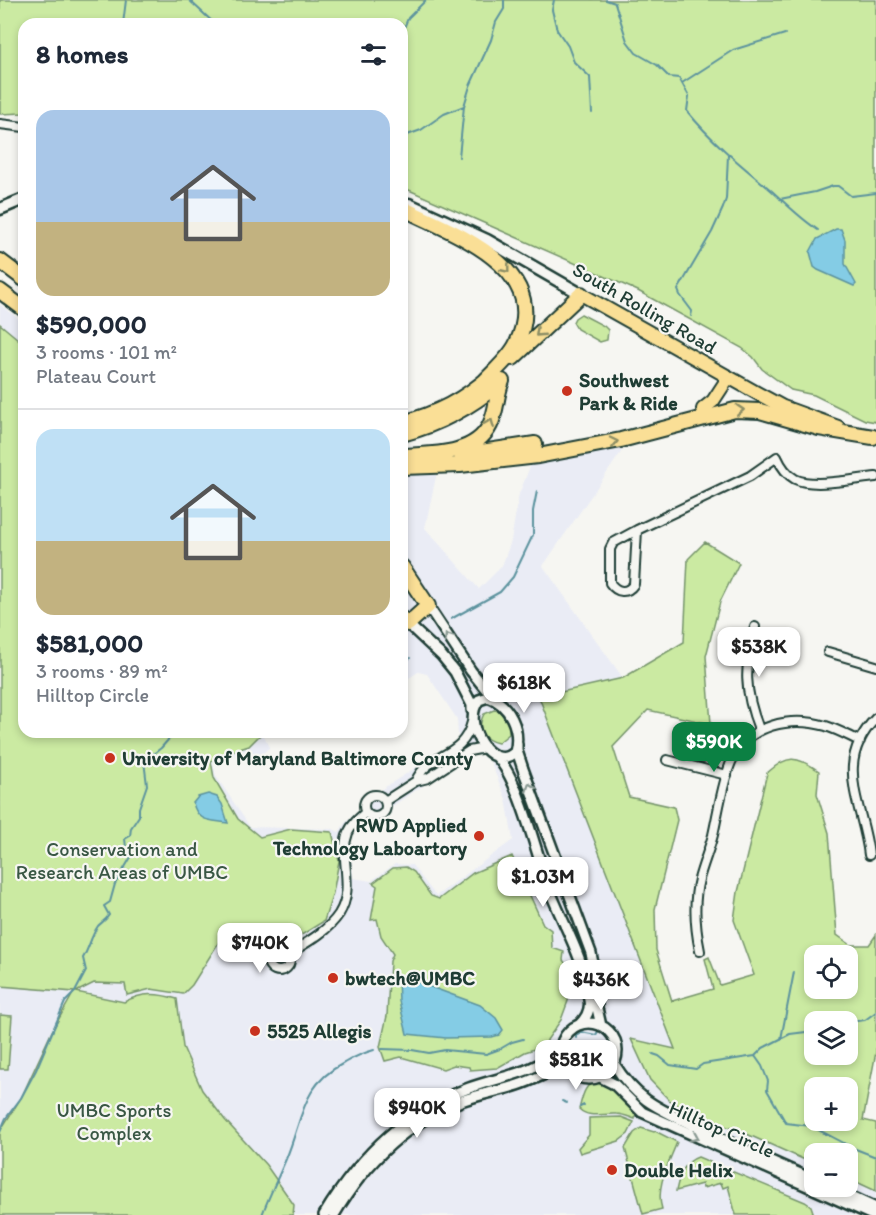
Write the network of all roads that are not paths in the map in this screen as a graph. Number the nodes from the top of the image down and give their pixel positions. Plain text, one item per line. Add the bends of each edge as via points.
1 (0, 124) edge
2 (18, 127) edge
3 (18, 202) edge
4 (408, 205) edge
5 (1, 209) edge
6 (408, 211) edge
7 (0, 253) edge
8 (0, 261) edge
9 (18, 265) edge
10 (18, 274) edge
11 (0, 290) edge
12 (581, 294) junction
13 (18, 304) edge
14 (728, 378) junction
15 (484, 382) junction
16 (703, 409) joint
17 (408, 421) edge
18 (663, 429) junction
19 (408, 432) edge
20 (875, 437) edge
21 (535, 444) dead end
22 (408, 455) edge
23 (408, 460) edge
24 (408, 467) edge
25 (876, 477) edge
26 (637, 530) junction
27 (408, 576) edge
28 (428, 606) junction
29 (408, 619) edge
30 (408, 624) edge
31 (755, 627) dead end
32 (828, 652) dead end
33 (876, 666) edge
34 (495, 699) junction
35 (472, 710) junction
36 (876, 718) edge
37 (472, 722) junction
38 (759, 729) junction
39 (860, 741) junction
40 (517, 744) junction
41 (485, 748) junction
42 (496, 756) junction
43 (667, 760) dead end
44 (727, 775) junction
45 (416, 781) junction
46 (385, 801) junction
47 (366, 812) junction
48 (869, 855) dead end
49 (700, 951) dead end
50 (288, 954) dead end
51 (580, 1024) junction
52 (602, 1026) junction
53 (560, 1049) junction
54 (614, 1064) junction
55 (565, 1066) junction
56 (600, 1077) junction
57 (804, 1176) edge
58 (852, 1197) edge
59 (876, 1208) edge
60 (324, 1215) edge
61 (334, 1215) edge
62 (872, 1215) edge

1 - 2 street
3 - 5 main road
4 - 12 main road, South Rolling Road via 487,240
6 -> 15 highway via 489,253 517,285 523,304 517,343
7 - 9 highway
8 - 10 highway
11 - 13 highway
12 - 14 main road, South Rolling Road
12 -> 15 highway
14 - 16 main road
14 - 20 main road, South Rolling Road via 783,407
15 - 17 highway via 451,406
16 - 18 highway
18 -> 20 highway via 722,412 748,410
24 -> 18 highway via 538,456
22 -> 19 highway via 455,450 478,441 490,425 502,381 457,414
21 - 23 highway
25 - 26 street via 803,482 788,474 777,457 750,476
26 - 26 street via 615,541 610,549 610,584 617,591 631,589 634,584
27 - 28 highway
28 - 29 highway
34 -> 28 street via 471,671
30 - 35 street via 455,672
31 - 38 street via 746,679
32 - 33 street
34 - 35 street via 482,698
34 - 40 street via 510,715
35 - 37 street
36 - 39 street
37 - 41 street
37 - 45 street via 461,744 421,771
38 - 39 street via 808,723
38 - 44 street via 735,752
39 - 48 street via 851,776
40 - 42 street via 512,755
52 -> 40 street via 591,953
41 - 42 street
41 - 45 street via 469,751 428,778
42 - 51 street via 518,795 548,885 584,971 589,1008
43 - 44 street
44 - 49 street via 697,891 695,914
45 - 46 street
46 - 47 street via 382,814 375,817
46 - 47 street via 370,796 365,802
47 - 50 street via 348,832 345,903 319,934
51 - 52 street
51 - 53 street via 567,1033
52 - 54 street via 616,1043
53 - 55 street
53 - 60 street via 530,1070 452,1095 391,1132 366,1156
54 - 56 street
54 - 57 street, Hilltop Circle via 627,1082 655,1107
55 - 56 street via 582,1079
55 - 61 street via 463,1101 415,1125 396,1138 362,1173
56 -> 62 street, Hilltop Circle via 614,1084 642,1112
58 - 59 street

